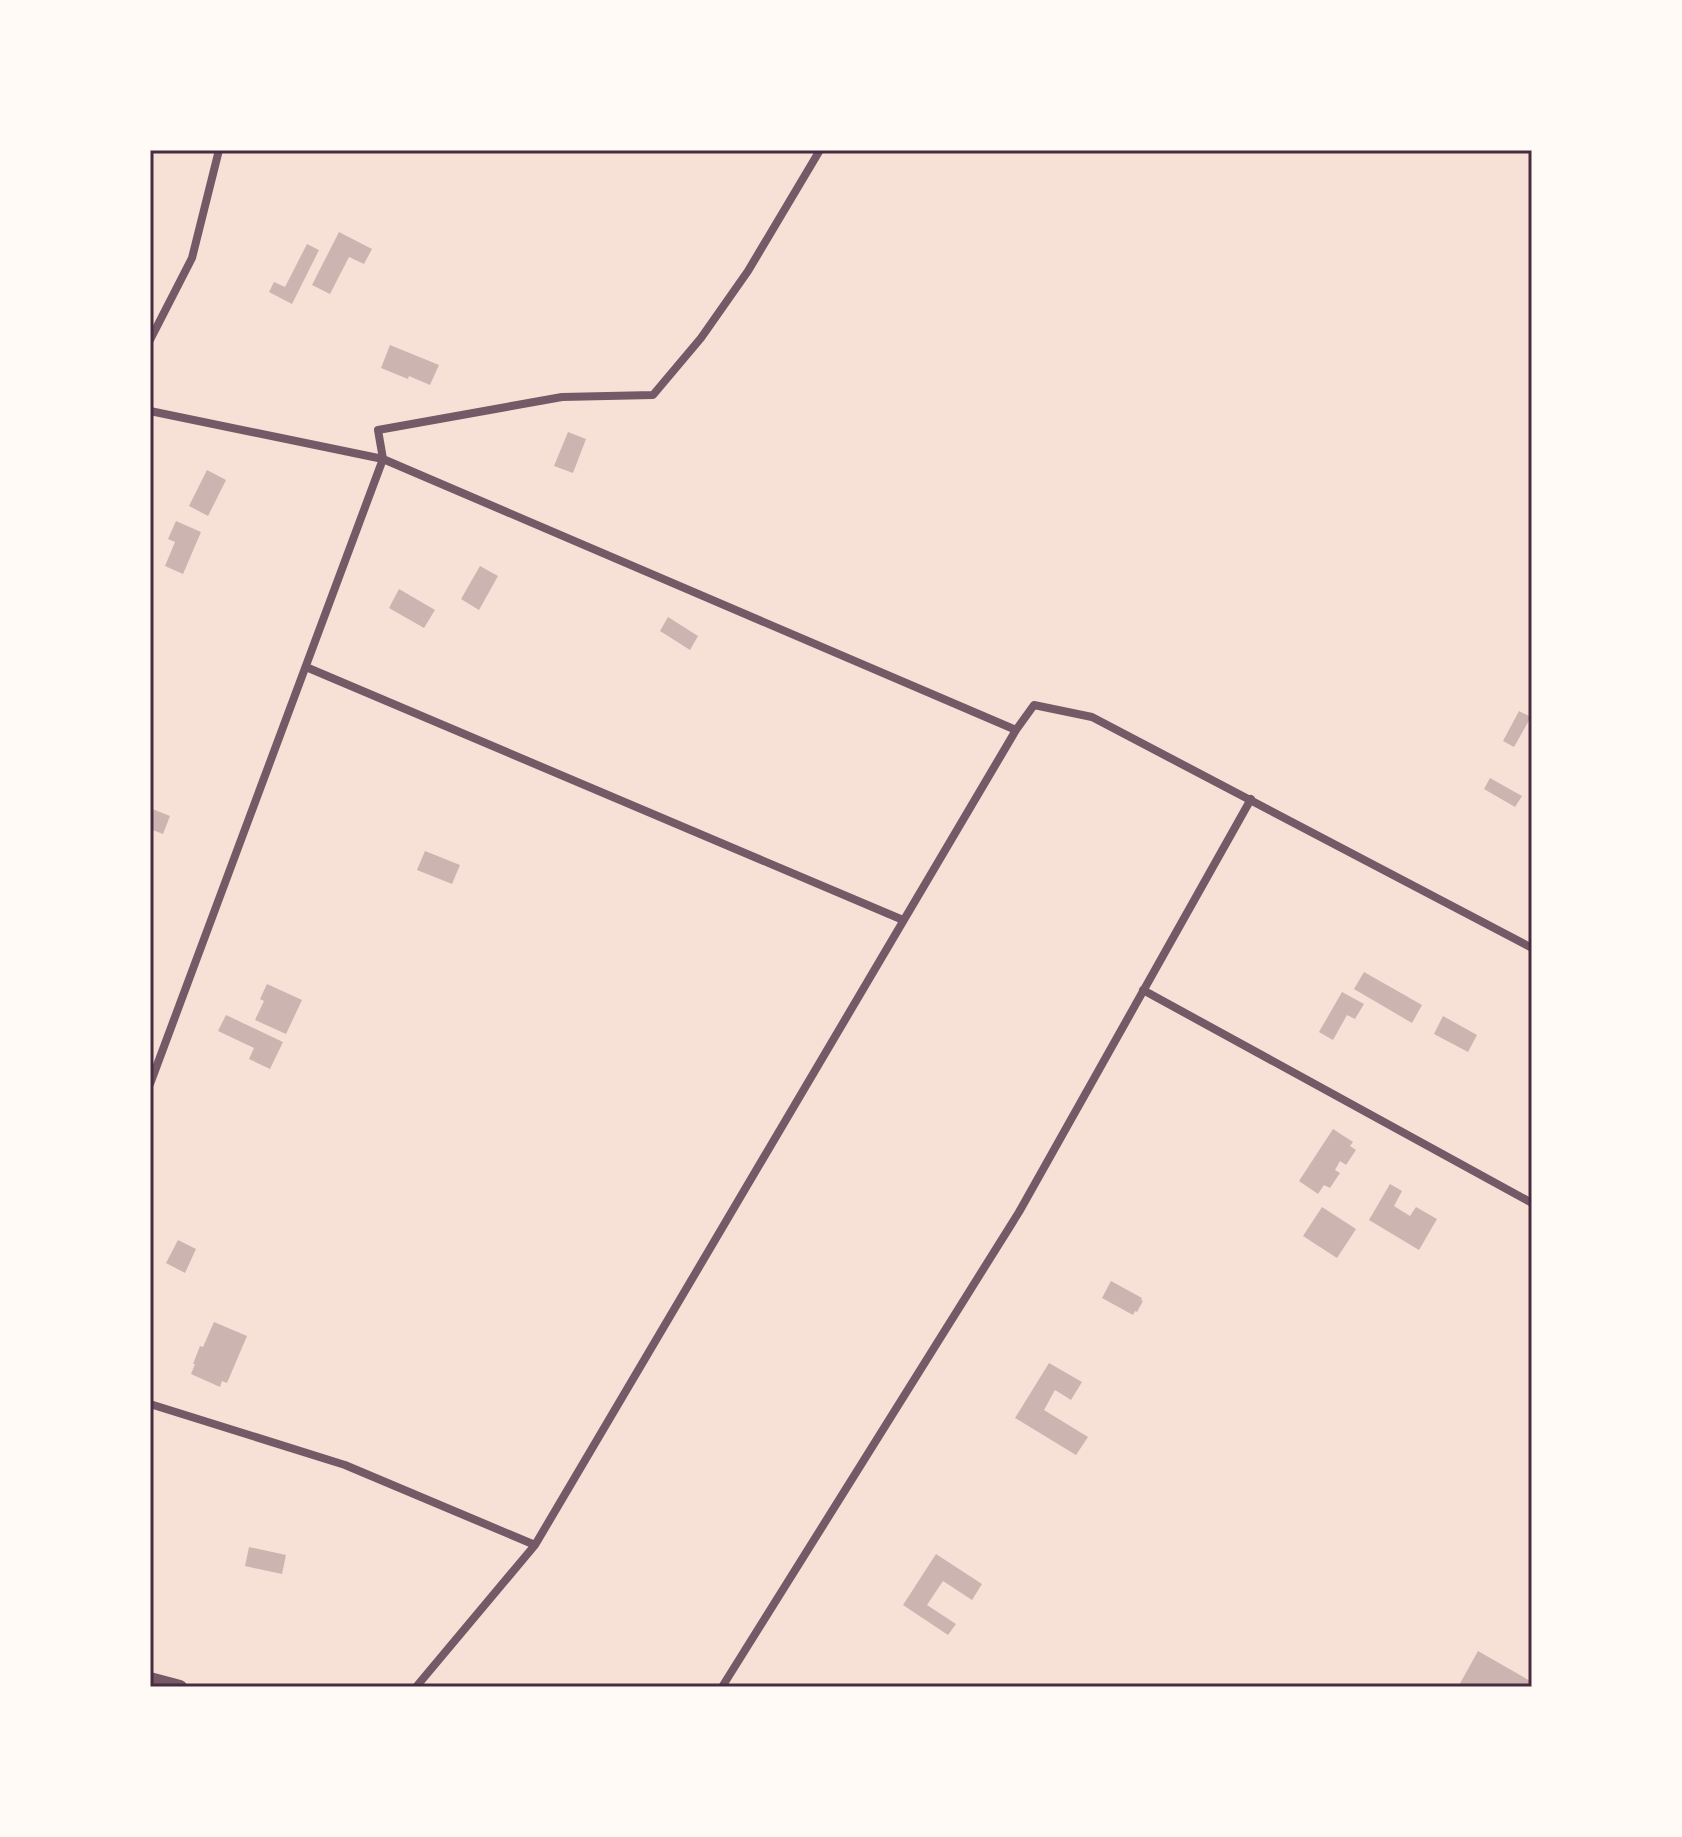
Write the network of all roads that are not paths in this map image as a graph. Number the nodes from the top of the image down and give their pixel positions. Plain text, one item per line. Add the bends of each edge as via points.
1 (219, 150) edge
2 (820, 150) edge
3 (150, 340) edge
4 (150, 411) edge
5 (383, 459) junction
6 (306, 667) junction
7 (1016, 730) junction
8 (1251, 799) junction
9 (903, 920) junction
10 (1532, 948) edge
11 (1143, 990) junction
12 (150, 1084) edge
13 (1532, 1203) edge
14 (150, 1404) edge
15 (535, 1545) junction
16 (150, 1679) edge
17 (180, 1687) edge
18 (416, 1687) edge
19 (722, 1687) edge

1 - 3 street via 192,258
2 - 5 street via 748,271 653,395 562,397 378,430
4 - 5 street
5 - 6 street
5 - 7 street
6 - 9 street
6 - 12 street
7 - 8 street via 1034,705 1092,717
7 - 9 street
8 - 10 street
8 - 11 street
9 - 15 street
11 - 13 street
11 - 19 street via 1019,1212
14 - 15 street via 345,1465
15 - 18 street
16 - 17 street

